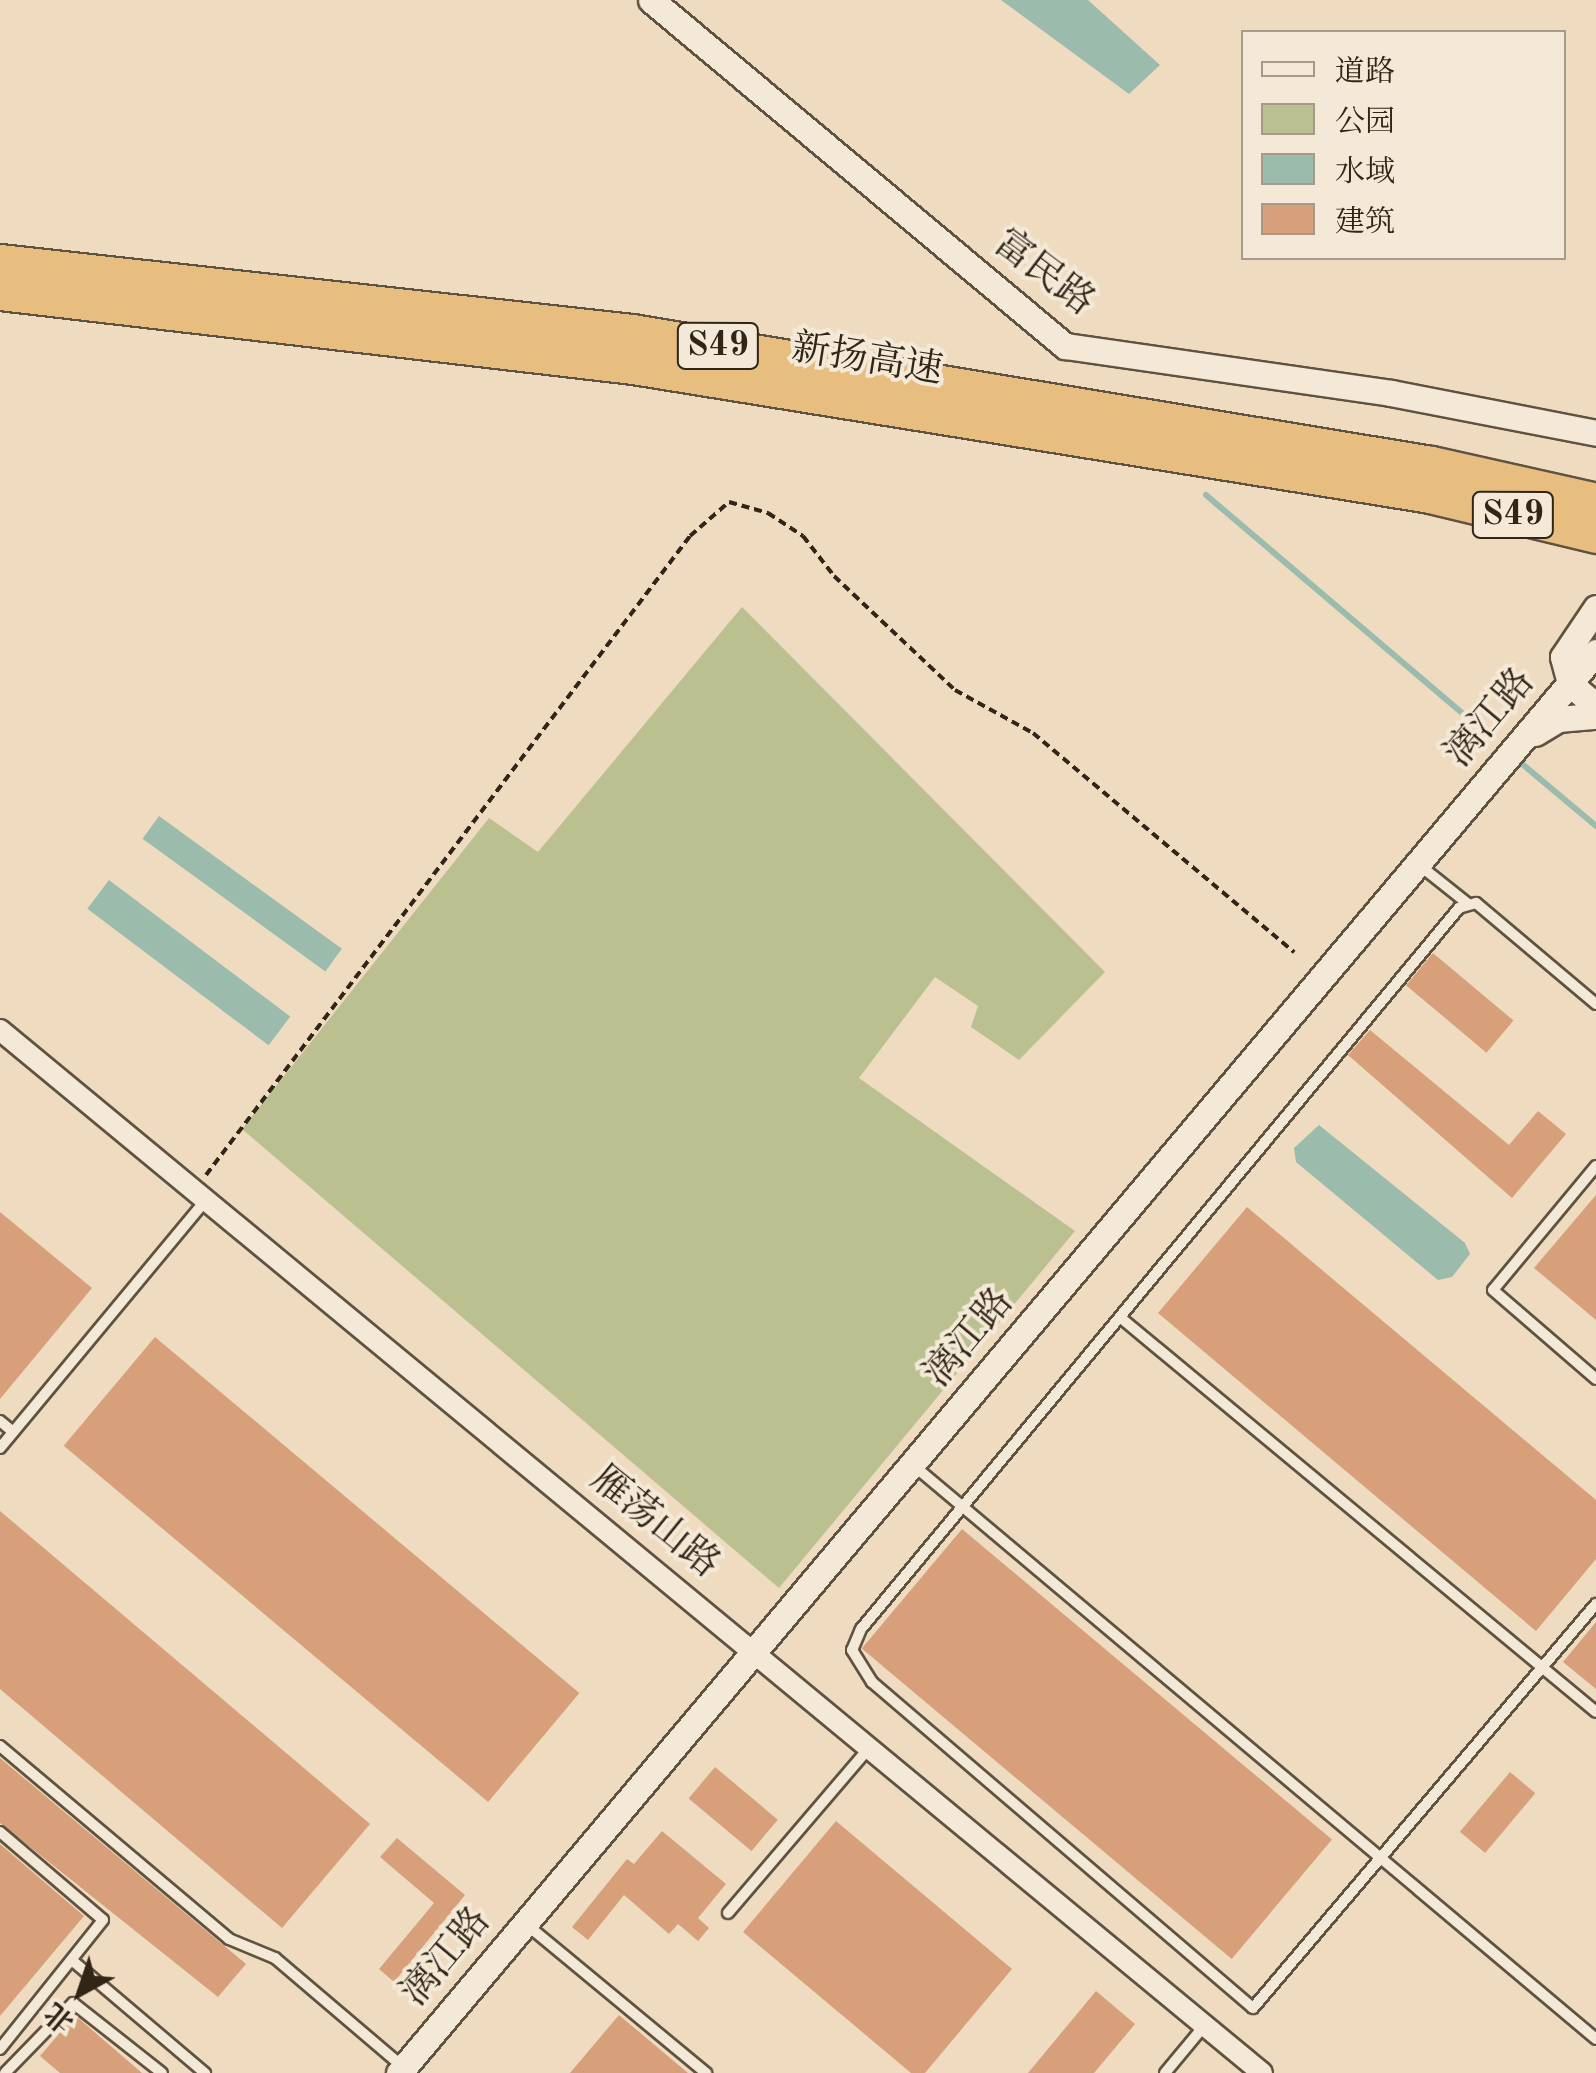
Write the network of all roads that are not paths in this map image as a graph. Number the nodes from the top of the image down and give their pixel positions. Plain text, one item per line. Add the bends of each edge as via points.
1 (651, 0) edge
2 (0, 262) edge
3 (0, 292) edge
4 (1596, 433) edge
5 (1430, 480) junction
6 (1596, 500) edge
7 (1596, 535) edge
8 (1596, 608) edge
9 (1596, 652) edge
10 (1570, 684) junction
11 (1596, 706) edge
12 (1596, 716) edge
13 (1522, 740) junction
14 (1418, 864) junction
15 (1467, 904) junction
16 (1596, 1004) edge
17 (0, 1030) edge
18 (1596, 1166) edge
19 (199, 1196) junction
20 (1120, 1318) junction
21 (1596, 1379) edge
22 (0, 1421) edge
23 (13, 1432) junction
24 (0, 1448) edge
25 (913, 1464) junction
26 (964, 1507) junction
27 (1596, 1604) edge
28 (756, 1651) junction
29 (1542, 1668) junction
30 (1596, 1712) edge
31 (0, 1746) edge
32 (870, 1746) junction
33 (0, 1832) edge
34 (1383, 1855) junction
35 (728, 1914) dead end
36 (526, 1924) junction
37 (74, 1962) junction
38 (1204, 2025) junction
39 (1596, 2039) edge
40 (0, 2049) edge
41 (401, 2070) edge
42 (5, 2073) edge
43 (162, 2073) edge
44 (206, 2073) edge
45 (706, 2073) edge
46 (1164, 2073) edge
47 (1262, 2073) edge

1 - 4 street, 富民路 via 1065,346 1392,394
2 - 5 highway, 新扬高速 / S49 via 632,332
3 - 5 highway, 新扬高速 / S49 via 632,366
5 - 6 highway, 新扬高速 / S49
5 - 7 highway, 新扬高速 / S49
8 - 10 street via 1563,657
9 - 10 street, 漓江路
10 - 11 street
10 - 13 street, 漓江路
12 - 13 street via 1558,719
13 - 14 street, 漓江路
14 - 15 lane
14 - 25 street, 漓江路
15 - 16 lane
15 - 20 lane
17 - 19 street, 雁荡山路
18 - 21 lane via 1494,1290
19 - 23 lane
19 - 28 street, 雁荡山路
20 - 26 lane
20 - 29 lane
22 - 23 lane
23 - 24 lane
25 - 26 lane
25 - 28 street, 漓江路
26 - 34 lane
26 - 34 lane via 862,1629 855,1662 1253,2008
27 - 29 lane
28 - 32 street, 雁荡山路
28 - 36 street, 漓江路
29 - 30 lane
29 - 34 lane
31 - 41 lane via 229,1939 275,1958
32 - 35 lane
32 - 38 street, 雁荡山路
33 - 37 lane via 103,1920
34 - 39 lane
36 - 41 street, 漓江路
36 - 45 lane
37 - 40 lane
37 - 44 lane
38 - 46 lane
38 - 47 street, 雁荡山路
42 - 43 lane via 73,2002

